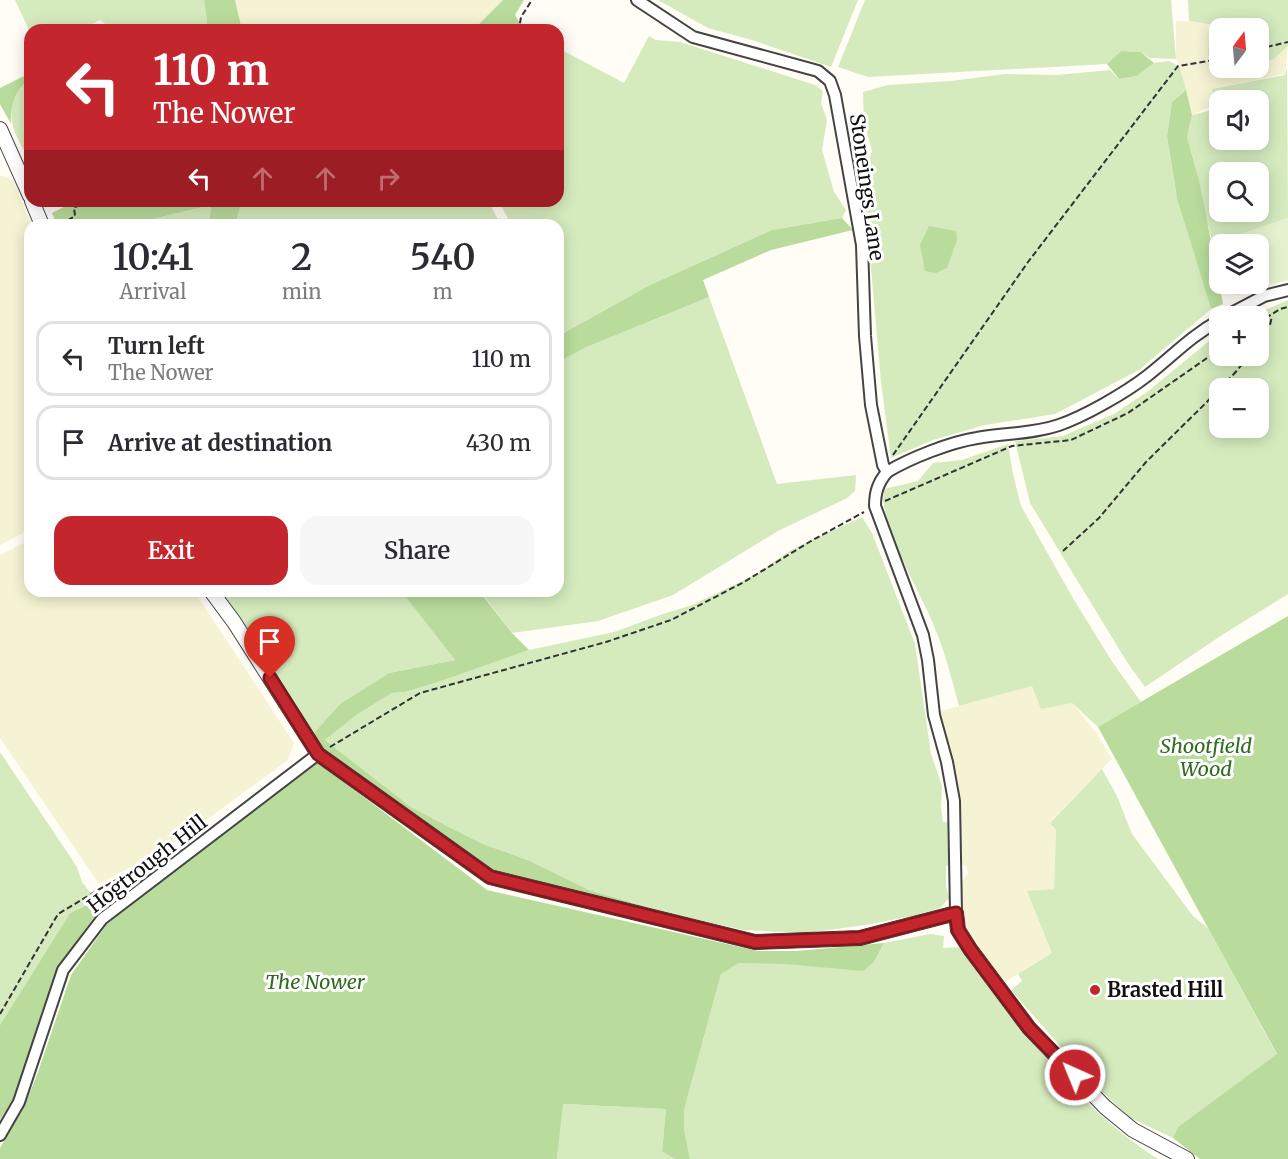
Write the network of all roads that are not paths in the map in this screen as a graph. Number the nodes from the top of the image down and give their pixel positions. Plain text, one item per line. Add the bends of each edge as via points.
1 (637, 0) edge
2 (0, 129) edge
3 (6, 157) edge
4 (24, 186) edge
5 (1288, 290) edge
6 (1245, 306) edge
7 (1209, 326) edge
8 (885, 469) junction
9 (215, 597) edge
10 (318, 754) junction
11 (956, 913) junction
12 (0, 1135) edge
13 (1187, 1159) edge

1 - 8 street, Stoneings Lane via 693,37 818,71 830,81 862,245 871,405
2 - 3 street
3 - 4 street
5 - 6 street
7 - 8 street via 1122,393 1057,426 975,438
8 - 11 street via 875,492 875,506 920,627 928,660 934,715 954,801
9 - 10 street
10 - 11 street via 490,877 755,942 860,938
10 - 12 street, Hogtrough Hill via 102,919 63,970 19,1102
11 - 13 street via 958,930 970,949 1029,1028 1105,1107 1133,1130

